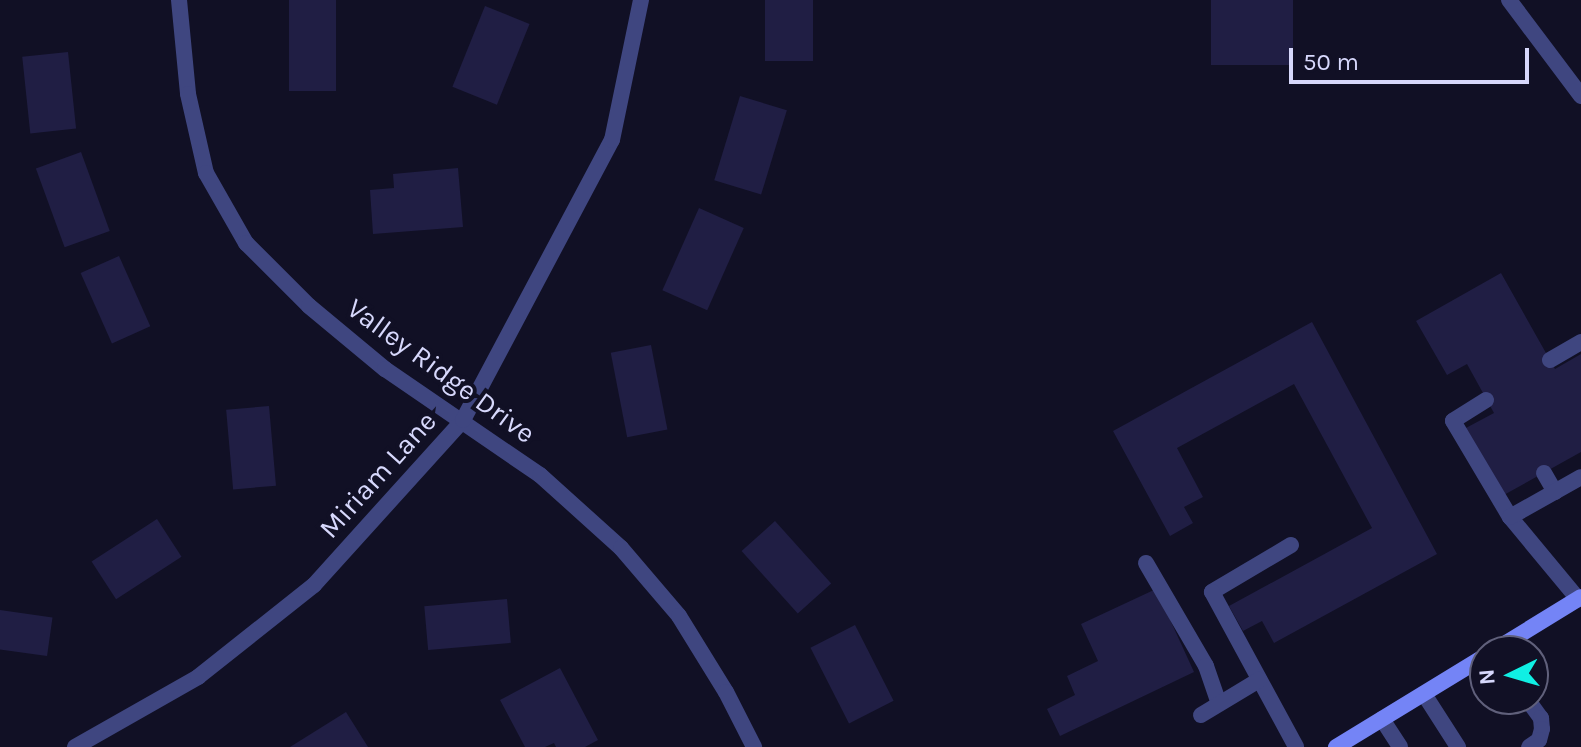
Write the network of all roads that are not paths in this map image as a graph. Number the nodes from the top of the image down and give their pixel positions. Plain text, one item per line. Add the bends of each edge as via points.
1 (179, 0) edge
2 (641, 0) edge
3 (1509, 0) edge
4 (1581, 96) edge
5 (1581, 342) edge
6 (1550, 360) dead end
7 (1486, 400) dead end
8 (463, 420) junction
9 (1544, 473) dead end
10 (1581, 477) edge
11 (1555, 492) junction
12 (1510, 517) junction
13 (1291, 545) dead end
14 (1146, 563) dead end
15 (1580, 598) edge
16 (1519, 635) edge
17 (1469, 666) edge
18 (1259, 680) junction
19 (1424, 694) junction
20 (1219, 703) junction
21 (1201, 715) dead end
22 (1539, 715) edge
23 (1382, 719) junction
24 (75, 747) edge
25 (754, 747) edge
26 (1296, 747) edge
27 (1336, 747) edge
28 (1400, 747) edge
29 (1458, 747) edge
30 (1529, 747) edge

1 - 8 street, Valley Ridge Drive via 188,94 206,173 246,243 309,306 385,369
2 - 8 street, Miriam Lane via 612,140
3 - 4 street
5 - 6 street
7 - 12 street via 1453,421
8 - 24 street, Miriam Lane via 314,585 198,677
8 - 25 street, Valley Ridge Drive via 540,475 621,548 679,616
9 - 11 street
10 - 11 street
11 - 12 street
12 - 15 street
13 - 18 street via 1212,592
14 - 20 street via 1206,666
15 - 16 main road
17 - 19 main road
18 - 20 street
18 - 26 street
19 - 23 main road
19 - 29 street
20 - 21 street
22 - 30 street via 1539,740
23 - 27 main road
23 - 28 street

